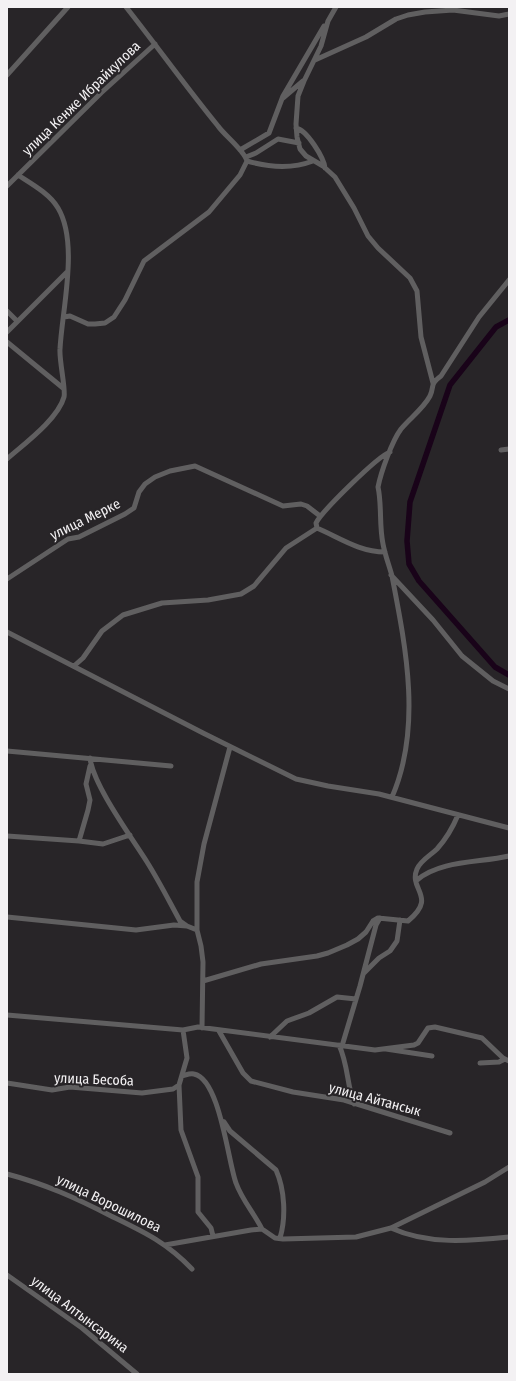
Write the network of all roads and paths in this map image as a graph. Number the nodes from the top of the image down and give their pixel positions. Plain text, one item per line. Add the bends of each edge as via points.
1 (68, 7) edge
2 (126, 7) edge
3 (336, 7) edge
4 (509, 14) edge
5 (328, 20) junction
6 (155, 44) junction
7 (315, 60) junction
8 (7, 75) edge
9 (304, 80) junction
10 (281, 100) junction
11 (296, 128) junction
12 (269, 132) junction
13 (278, 139) junction
14 (299, 143) junction
15 (240, 150) junction
16 (246, 159) junction
17 (313, 161) junction
18 (325, 168) junction
19 (18, 175) junction
20 (7, 186) edge
21 (67, 272) junction
22 (509, 280) edge
23 (7, 311) edge
24 (64, 317) junction
25 (17, 321) junction
26 (7, 332) edge
27 (7, 342) edge
28 (433, 383) junction
29 (63, 388) junction
30 (509, 449) edge
31 (501, 450) dead end
32 (390, 452) junction
33 (7, 459) edge
34 (320, 516) junction
35 (317, 528) junction
36 (385, 552) junction
37 (392, 575) junction
38 (7, 579) edge
39 (7, 632) edge
40 (74, 666) junction
41 (509, 689) edge
42 (230, 747) junction
43 (7, 751) edge
44 (90, 758) junction
45 (91, 765) junction
46 (171, 766) dead end
47 (392, 797) junction
48 (458, 815) junction
49 (509, 828) edge
50 (130, 835) junction
51 (7, 836) edge
52 (77, 841) junction
53 (509, 856) edge
54 (417, 880) junction
55 (7, 917) edge
56 (380, 918) junction
57 (400, 920) junction
58 (187, 926) junction
59 (197, 930) junction
60 (363, 974) junction
61 (203, 981) junction
62 (356, 999) junction
63 (7, 1015) edge
64 (202, 1028) junction
65 (183, 1030) junction
66 (219, 1031) junction
67 (270, 1037) junction
68 (340, 1046) junction
69 (381, 1049) junction
70 (432, 1056) dead end
71 (507, 1060) edge
72 (480, 1063) dead end
73 (182, 1076) junction
74 (7, 1082) edge
75 (179, 1085) junction
76 (354, 1104) junction
77 (223, 1122) junction
78 (450, 1133) dead end
79 (509, 1167) edge
80 (7, 1174) edge
81 (391, 1228) junction
82 (262, 1229) junction
83 (213, 1236) junction
84 (509, 1237) edge
85 (280, 1238) junction
86 (165, 1245) junction
87 (192, 1268) dead end
88 (7, 1275) edge
89 (137, 1374) edge

1 - 8 street
2 - 6 street
3 - 5 street
4 - 7 street via 499,16 453,10 408,15
5 - 7 street
5 - 10 street
6 - 15 street via 194,97
6 - 19 street, улица Кенже Ибрайкулова
7 - 9 street
9 - 10 street
9 - 11 street via 298,96
10 - 12 street
11 - 14 street
11 - 18 street via 304,132 324,161
12 - 13 street
12 - 15 street
13 - 14 street
13 - 16 street
14 - 17 street via 306,156
15 - 16 street
16 - 17 street via 265,166 305,164
16 - 24 street via 240,175 209,212 144,261 114,317 105,322 88,324 70,316
17 - 18 street
18 - 28 street via 335,177 368,236 410,278 417,291 421,337
19 - 20 street, улица Кенже Ибрайкулова
19 - 21 street via 44,192 58,206 66,224
21 - 24 street
21 - 25 street
22 - 28 street via 479,317 441,376
23 - 25 street
24 - 29 street via 60,349
25 - 26 street
27 - 29 street
28 - 32 street via 430,396 419,412 400,431
29 - 33 street via 65,396 58,411
30 - 31 street
32 - 34 street via 374,462
32 - 36 street via 378,486
34 - 35 street via 316,523
34 - 38 street, улица Мерке via 301,504 283,506 195,466 170,471 145,484 139,492 134,508 125,514 79,537 68,539
35 - 36 street via 358,548
35 - 40 street via 286,548 254,586 241,594 208,600 162,602 123,615 102,631 83,658
36 - 37 street
37 - 41 street via 462,656 493,681
37 - 47 street via 405,653 409,714 407,746
39 - 40 street
40 - 42 street
42 - 47 street via 305,782
42 - 59 street via 202,851 197,882
43 - 44 street
44 - 45 street
44 - 46 street
45 - 50 street
45 - 52 street via 86,784 90,800
47 - 48 street
48 - 49 street
48 - 54 street via 441,844 419,865
50 - 52 street via 103,844
50 - 58 street via 180,921
51 - 52 street
53 - 54 street via 440,868 426,873
54 - 57 street via 423,899 420,908 408,921
55 - 58 street via 136,930 174,925
56 - 57 street
56 - 60 street
56 - 61 street via 373,921 358,939 328,953 261,964
57 - 60 street via 396,941 390,951
58 - 59 street
59 - 61 street via 202,946
60 - 62 street
61 - 64 street
62 - 67 street via 337,997 309,1013 287,1021
62 - 68 street
63 - 65 street
64 - 65 street
64 - 66 street
65 - 73 street via 187,1058
66 - 67 street
66 - 76 street, улица Айтансык via 251,1081
67 - 68 street
68 - 69 street
68 - 76 street
69 - 70 street
69 - 71 street via 414,1045 428,1028 435,1027 482,1038
71 - 72 street
73 - 75 street
73 - 77 street via 199,1076 214,1096
74 - 75 street, улица Бесоба via 52,1090 70,1087 142,1093 173,1089
75 - 83 street via 181,1130 198,1177 198,1212 211,1228
76 - 78 street, улица Айтансык
77 - 82 street via 229,1160 237,1186
77 - 85 street via 276,1170 284,1208
79 - 81 street via 485,1182
80 - 86 street, улица Ворошилова via 63,1191
81 - 84 street via 416,1236 453,1241
81 - 85 street via 356,1237
82 - 83 street
82 - 85 street via 275,1238
83 - 86 street
86 - 87 street, улица Ворошилова
88 - 89 street, улица Алтынсарина via 82,1328

